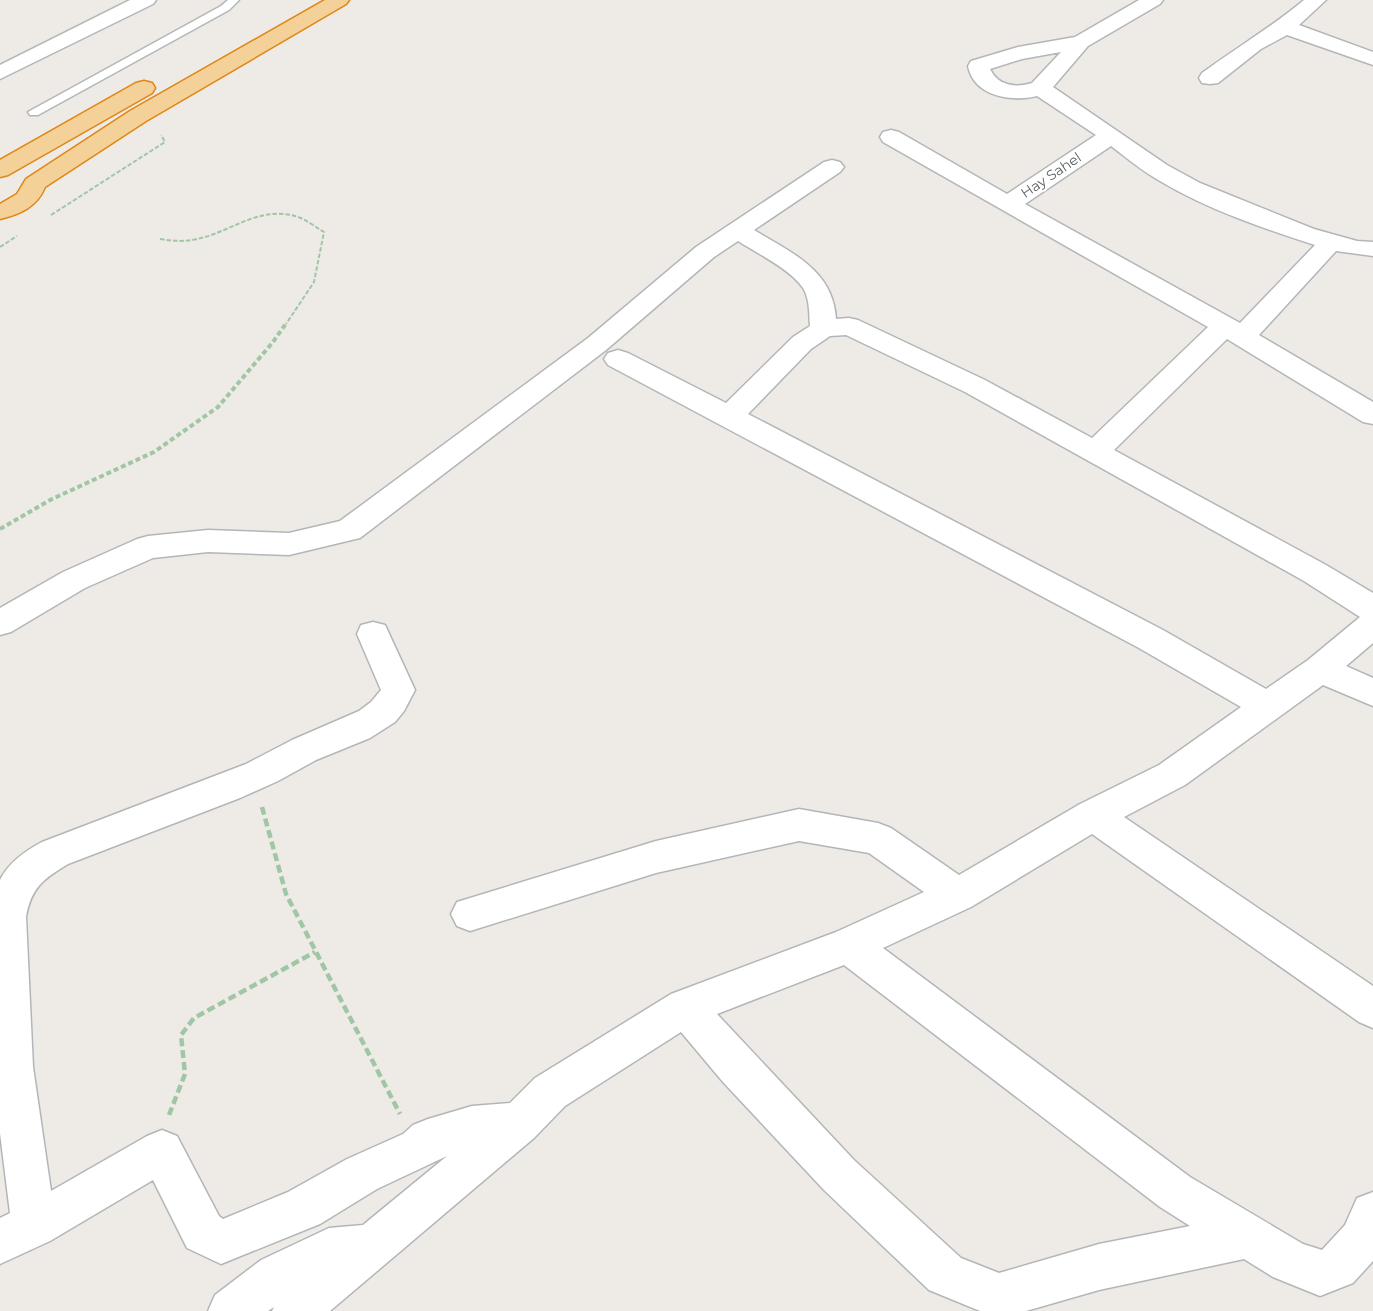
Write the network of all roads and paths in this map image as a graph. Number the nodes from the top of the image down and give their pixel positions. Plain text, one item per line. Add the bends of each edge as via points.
1 (146, 0) edge
2 (234, 0) edge
3 (300, 0) edge
4 (339, 0) edge
5 (1153, 0) edge
6 (1316, 0) edge
7 (1285, 27) junction
8 (1081, 42) junction
9 (1373, 59) edge
10 (0, 74) edge
11 (1210, 78) dead end
12 (1040, 88) junction
13 (34, 112) dead end
14 (138, 116) junction
15 (1111, 135) junction
16 (891, 137) dead end
17 (832, 167) dead end
18 (0, 171) edge
19 (34, 184) junction
20 (1008, 204) junction
21 (0, 212) edge
22 (46, 218) dead end
23 (737, 230) junction
24 (26, 231) dead end
25 (159, 239) dead end
26 (1330, 243) junction
27 (0, 247) edge
28 (1373, 249) edge
29 (823, 329) junction
30 (1234, 331) junction
31 (618, 359) dead end
32 (1373, 415) edge
33 (729, 416) junction
34 (1094, 452) junction
35 (0, 529) edge
36 (1373, 609) edge
37 (0, 623) edge
38 (1373, 624) edge
39 (373, 634) dead end
40 (1320, 669) junction
41 (1373, 693) edge
42 (1267, 706) junction
43 (253, 777) junction
44 (1093, 816) junction
45 (958, 895) junction
46 (470, 914) dead end
47 (849, 945) junction
48 (315, 952) junction
49 (685, 1007) junction
50 (1373, 1009) edge
51 (519, 1123) junction
52 (418, 1149) junction
53 (162, 1150) junction
54 (1373, 1214) edge
55 (17, 1233) edge
56 (1248, 1236) junction
57 (369, 1247) junction
58 (231, 1311) edge
59 (295, 1311) edge

1 - 10 street
2 - 13 lane
3 - 18 highway
4 - 14 highway
5 - 8 street
6 - 7 street
7 - 9 street
7 - 11 street
8 - 12 street
8 - 12 street via 1018,53 979,66 982,78 1003,89 1017,93
12 - 15 street
14 - 19 highway
14 - 22 path via 155,125 165,142
15 - 20 street, Hay Sahel
15 - 26 street via 1174,180
16 - 20 street
17 - 23 street
18 - 19 highway via 22,173
19 - 21 highway via 26,200
20 - 30 street, Hay Sahel
23 - 29 street via 816,286
23 - 37 street via 705,252 597,344 349,530 289,544 208,541 148,547 74,580
24 - 27 path
25 - 35 path via 194,242 272,213 297,216 324,232 314,282 273,342 218,407 154,452 50,500
26 - 28 street
26 - 30 street
29 - 33 street via 802,343
29 - 34 street via 849,326 868,333
30 - 32 street, Hay Sahel
30 - 34 street
31 - 33 street
33 - 42 street via 1150,639
34 - 36 street
38 - 40 street
39 - 43 street via 398,690 395,699 362,726
40 - 41 street
40 - 42 street
42 - 44 street via 1172,775
43 - 48 path via 286,894
43 - 55 street via 55,853 26,871 15,886 7,918
44 - 45 street
44 - 50 street
45 - 46 street via 878,839 799,825 656,856
45 - 47 street
47 - 49 street
47 - 56 street via 1174,1192
48 - 52 path
48 - 53 path via 194,1018 181,1035 185,1074 169,1114
49 - 51 street via 550,1092
49 - 56 street via 838,1175 945,1274 999,1296 1099,1268
51 - 52 street via 448,1132
51 - 57 street
52 - 53 street via 362,1174 304,1208 221,1242 203,1232
53 - 55 street
54 - 56 street via 1349,1256 1337,1267 1320,1273 1288,1261
57 - 58 street via 329,1250 277,1276
57 - 59 street

